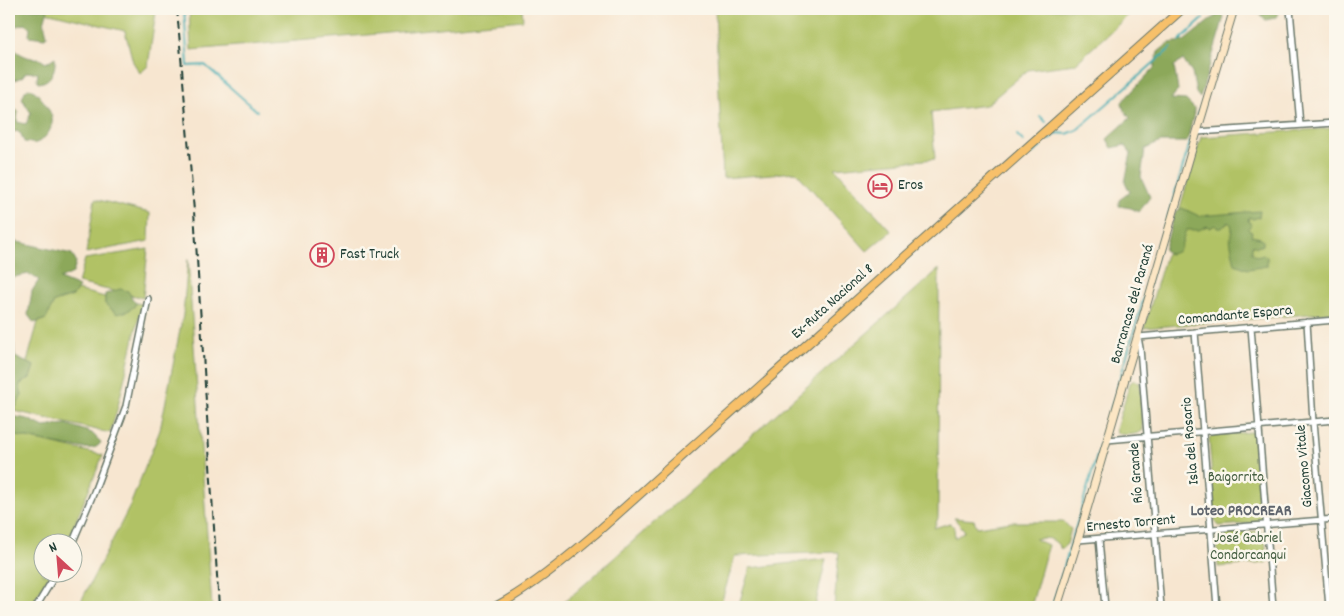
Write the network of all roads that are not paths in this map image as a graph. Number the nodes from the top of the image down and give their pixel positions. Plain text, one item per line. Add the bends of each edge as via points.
1 (1182, 9) edge
2 (1234, 9) edge
3 (1290, 9) edge
4 (1335, 123) edge
5 (1300, 125) junction
6 (1197, 132) junction
7 (148, 299) dead end
8 (1335, 320) edge
9 (1307, 322) junction
10 (1251, 327) junction
11 (1195, 332) junction
12 (1138, 337) junction
13 (1335, 420) edge
14 (1313, 422) junction
15 (1259, 426) junction
16 (1202, 431) junction
17 (1147, 436) junction
18 (1107, 440) junction
19 (1335, 519) edge
20 (1322, 520) junction
21 (1267, 525) junction
22 (1211, 530) junction
23 (76, 534) edge
24 (1154, 534) junction
25 (1099, 539) junction
26 (1078, 540) junction
27 (50, 584) edge
28 (36, 607) edge
29 (495, 607) edge
30 (1057, 607) edge
31 (1105, 607) edge
32 (1161, 607) edge
33 (1217, 607) edge
34 (1273, 607) edge
35 (1329, 607) edge

1 - 29 main road, Ex-Ruta Nacional 8 via 595,534 557,567
2 - 6 street, Barrancas del Paraná
3 - 5 street
4 - 5 street
5 - 6 street
6 - 12 street, Barrancas del Paraná
7 - 23 street via 126,406
8 - 9 street, Comandante Espora
9 - 10 street, Comandante Espora
9 - 14 street, Giacomo Vitale
10 - 11 street, Comandante Espora
10 - 15 street
11 - 12 street, Comandante Espora
11 - 16 street, Isla del Rosario
12 - 17 street, Río Grande
12 - 18 street, Barrancas del Paraná
13 - 14 street
14 - 15 street
14 - 20 street, Giacomo Vitale
15 - 16 street
15 - 21 street
16 - 17 street
16 - 22 street, Isla del Rosario
17 - 18 street
17 - 24 street, Río Grande
18 - 26 street, Barrancas del Paraná
19 - 20 street, Ernesto Torrent
20 - 21 street, Ernesto Torrent
20 - 35 street, Giacomo Vitale
21 - 22 street, Ernesto Torrent
21 - 34 street
22 - 24 street, Ernesto Torrent
22 - 33 street, Isla del Rosario
24 - 25 street, Ernesto Torrent
24 - 32 street, Río Grande
25 - 26 street, Ernesto Torrent
25 - 31 street
26 - 30 street, Barrancas del Paraná
27 - 28 street

